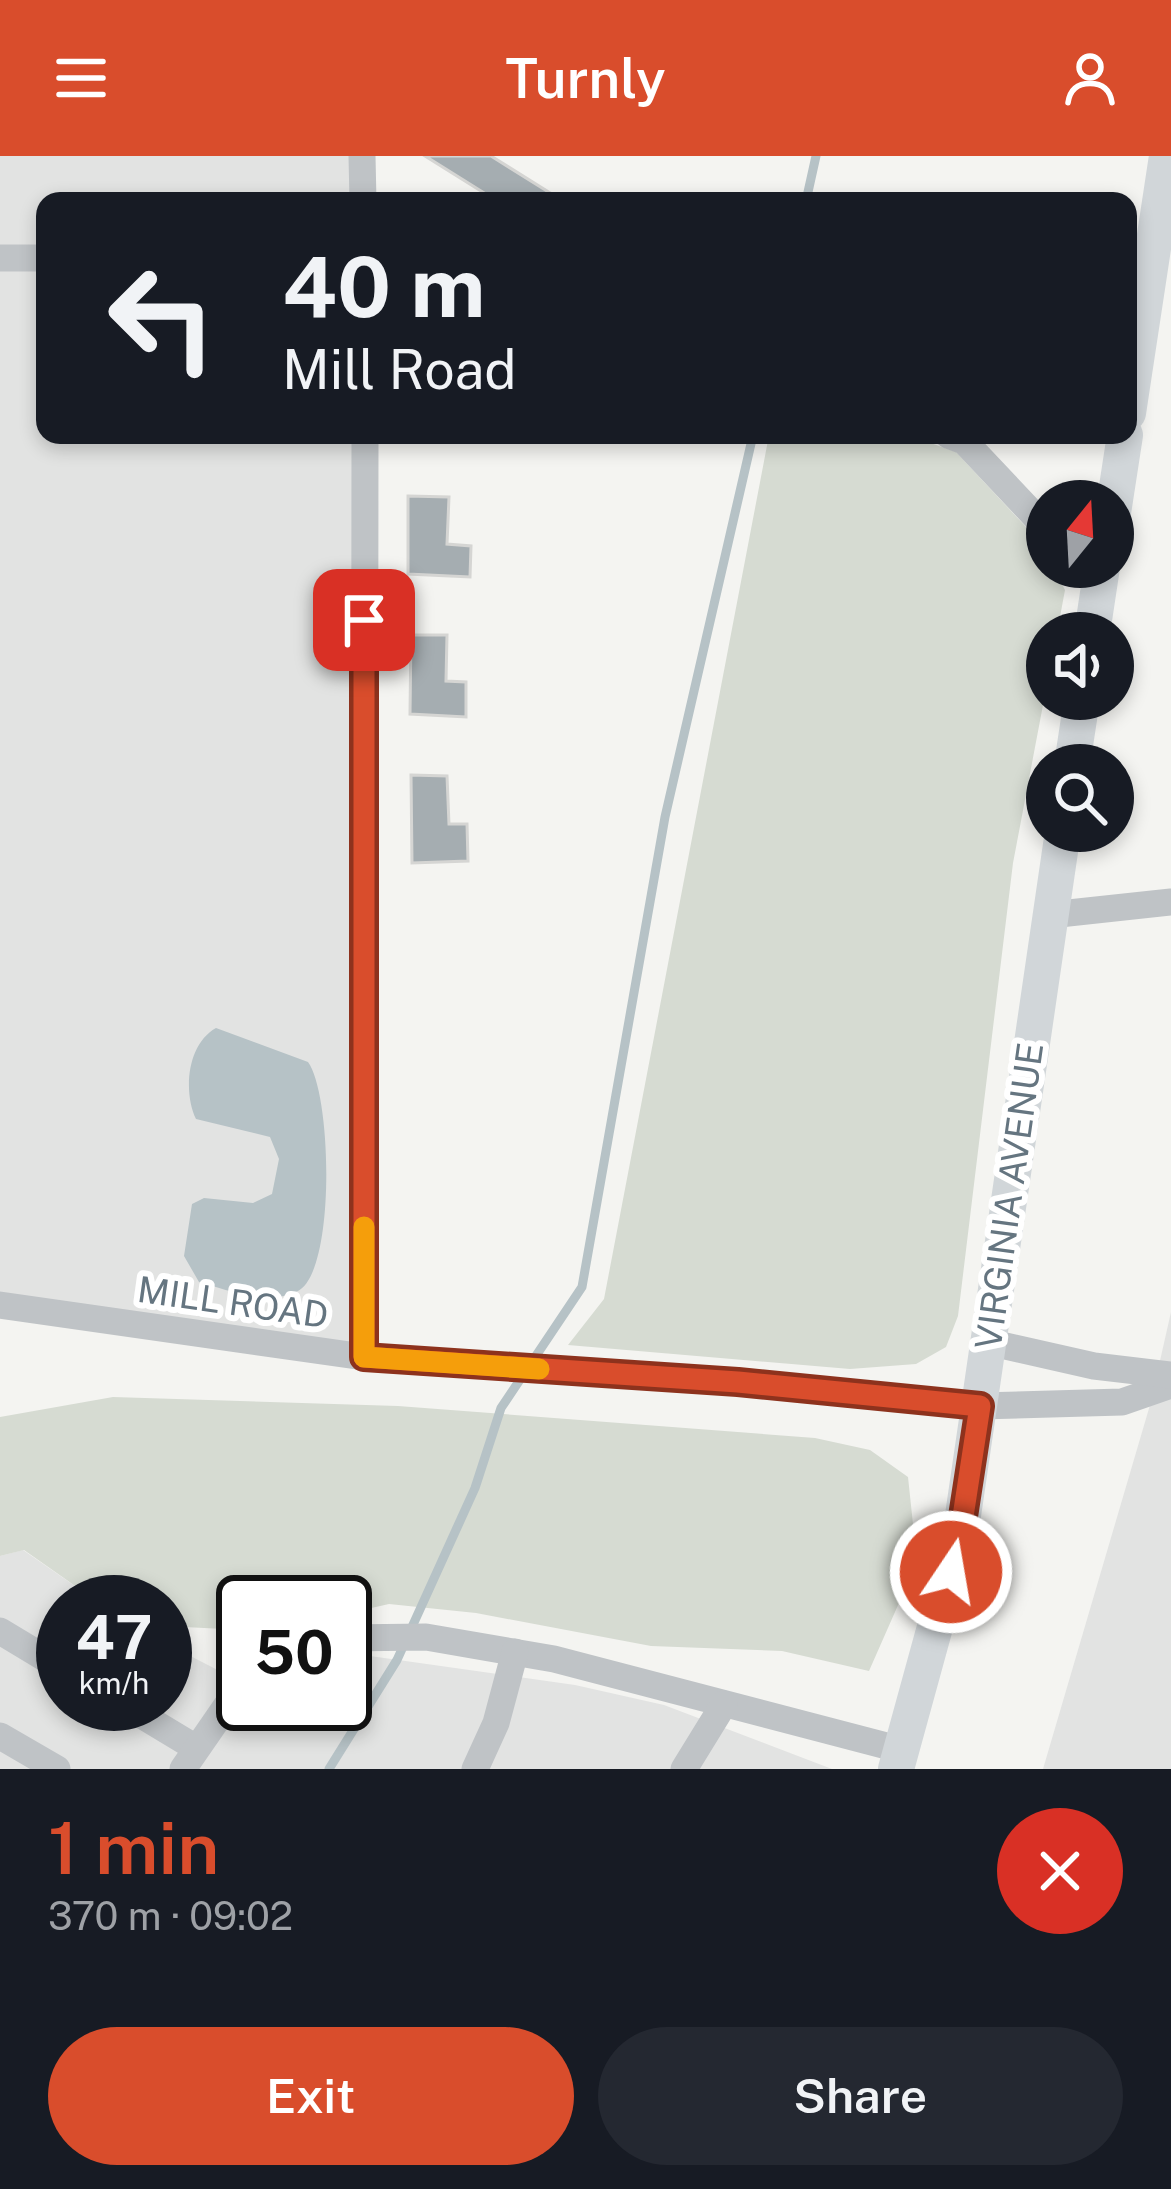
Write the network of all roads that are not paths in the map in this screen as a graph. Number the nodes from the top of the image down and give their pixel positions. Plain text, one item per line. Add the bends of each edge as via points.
1 (362, 156) edge
2 (1167, 156) edge
3 (363, 192) edge
4 (0, 258) edge
5 (36, 258) edge
6 (1137, 345) edge
7 (364, 444) edge
8 (970, 444) edge
9 (1124, 444) edge
10 (1118, 480) edge
11 (1026, 506) edge
12 (1060, 852) edge
13 (1171, 902) edge
14 (1050, 915) junction
15 (0, 1305) edge
16 (988, 1342) junction
17 (364, 1357) junction
18 (1171, 1375) edge
19 (1171, 1385) edge
20 (980, 1406) junction
21 (0, 1631) edge
22 (372, 1637) edge
23 (515, 1652) junction
24 (36, 1653) edge
25 (724, 1704) junction
26 (216, 1721) edge
27 (156, 1731) edge
28 (0, 1736) edge
29 (190, 1758) edge
30 (899, 1759) edge
31 (57, 1769) edge
32 (475, 1769) edge
33 (684, 1769) edge

1 - 3 street
2 - 6 main road
4 - 5 street
7 - 17 street
8 - 11 street
9 - 10 main road
12 - 14 main road, VIRGINIA AVENUE
13 - 14 street
14 - 16 main road, VIRGINIA AVENUE
15 - 17 street, MILL ROAD
16 - 18 street
16 - 20 main road, VIRGINIA AVENUE
17 - 20 street, MILL ROAD
19 - 20 street, MILL ROAD via 1122,1402
20 - 30 main road, VIRGINIA AVENUE via 960,1536
21 - 24 street
22 - 23 street via 426,1636
23 - 25 street
23 - 32 street
25 - 30 street
25 - 33 street
26 - 29 street
27 - 29 street
28 - 31 street

